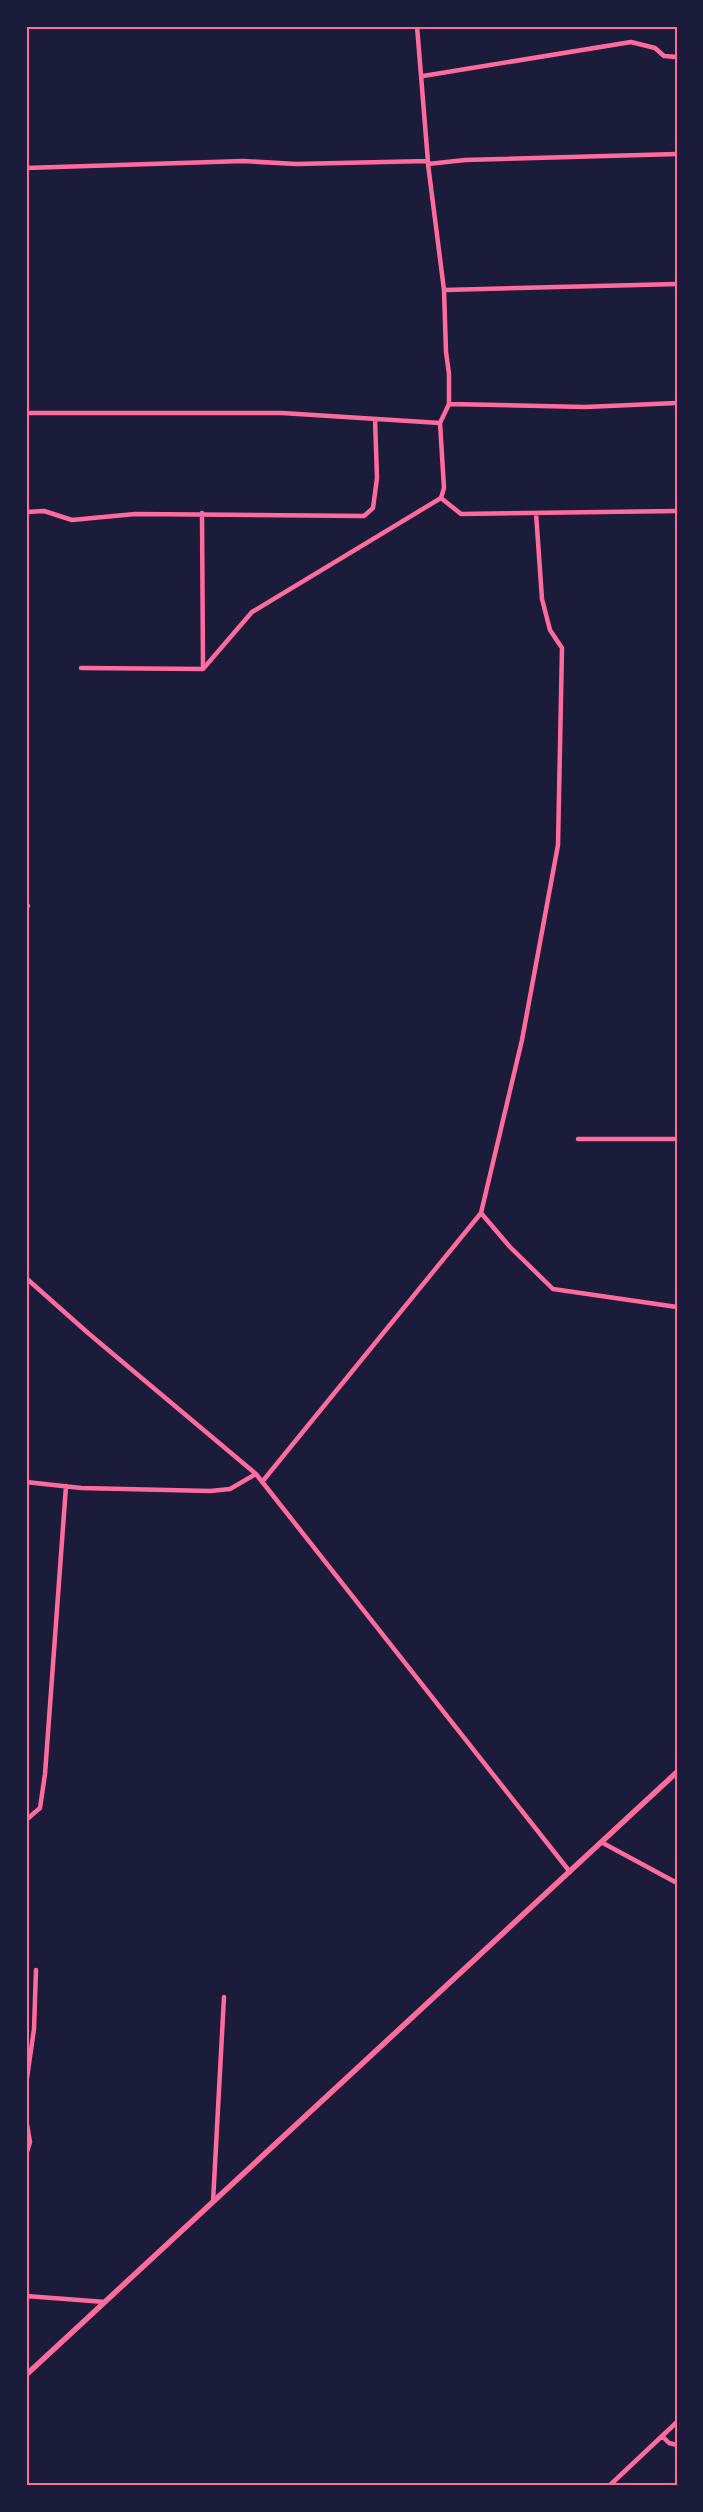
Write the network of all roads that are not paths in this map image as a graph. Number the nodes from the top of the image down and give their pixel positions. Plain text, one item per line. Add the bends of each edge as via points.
1 (417, 26) edge
2 (677, 57) edge
3 (422, 76) junction
4 (677, 154) edge
5 (428, 162) junction
6 (26, 168) edge
7 (677, 284) edge
8 (444, 290) junction
9 (677, 403) edge
10 (449, 404) junction
11 (26, 413) edge
12 (375, 418) junction
13 (440, 423) junction
14 (441, 498) junction
15 (677, 511) edge
16 (26, 512) edge
17 (202, 513) junction
18 (536, 513) junction
19 (80, 668) dead end
20 (203, 669) junction
21 (578, 1139) dead end
22 (677, 1139) edge
23 (481, 1213) junction
24 (26, 1278) edge
25 (677, 1308) edge
26 (256, 1474) junction
27 (26, 1482) edge
28 (262, 1482) junction
29 (66, 1486) junction
30 (677, 1772) edge
31 (26, 1820) edge
32 (601, 1842) junction
33 (570, 1872) junction
34 (677, 1883) edge
35 (36, 1970) dead end
36 (224, 1997) dead end
37 (26, 2085) edge
38 (26, 2119) edge
39 (26, 2155) edge
40 (214, 2202) junction
41 (26, 2296) edge
42 (105, 2302) junction
43 (26, 2375) edge
44 (677, 2422) edge
45 (662, 2436) junction
46 (677, 2445) edge
47 (609, 2486) edge

1 - 3 street
2 - 3 street via 664,56 655,48 630,42
3 - 5 street
4 - 5 street
5 - 6 street via 296,164 243,161
5 - 8 street
7 - 8 street
8 - 10 street
9 - 10 street via 586,407
10 - 13 street
11 - 12 street via 282,413
12 - 13 street
12 - 17 street via 377,478 374,508 364,516
13 - 14 street via 444,488
14 - 18 street via 461,514
14 - 20 street via 252,612
15 - 18 street
16 - 17 street via 44,512 72,520 135,514
17 - 20 street
18 - 23 street via 542,599 550,630 562,648 558,845 522,1040
19 - 20 street
21 - 22 street
23 - 25 street via 510,1247 553,1288
23 - 28 street
24 - 26 street
26 - 28 street
26 - 29 street via 230,1488 210,1491
27 - 29 street
28 - 33 street
29 - 31 street via 45,1774 40,1808
30 - 32 street
32 - 33 street
32 - 34 street
33 - 40 street
35 - 37 street via 34,2029
36 - 40 street
38 - 39 street via 30,2142
40 - 42 street
41 - 42 street
42 - 43 street
44 - 45 street
45 - 46 street
45 - 47 street

